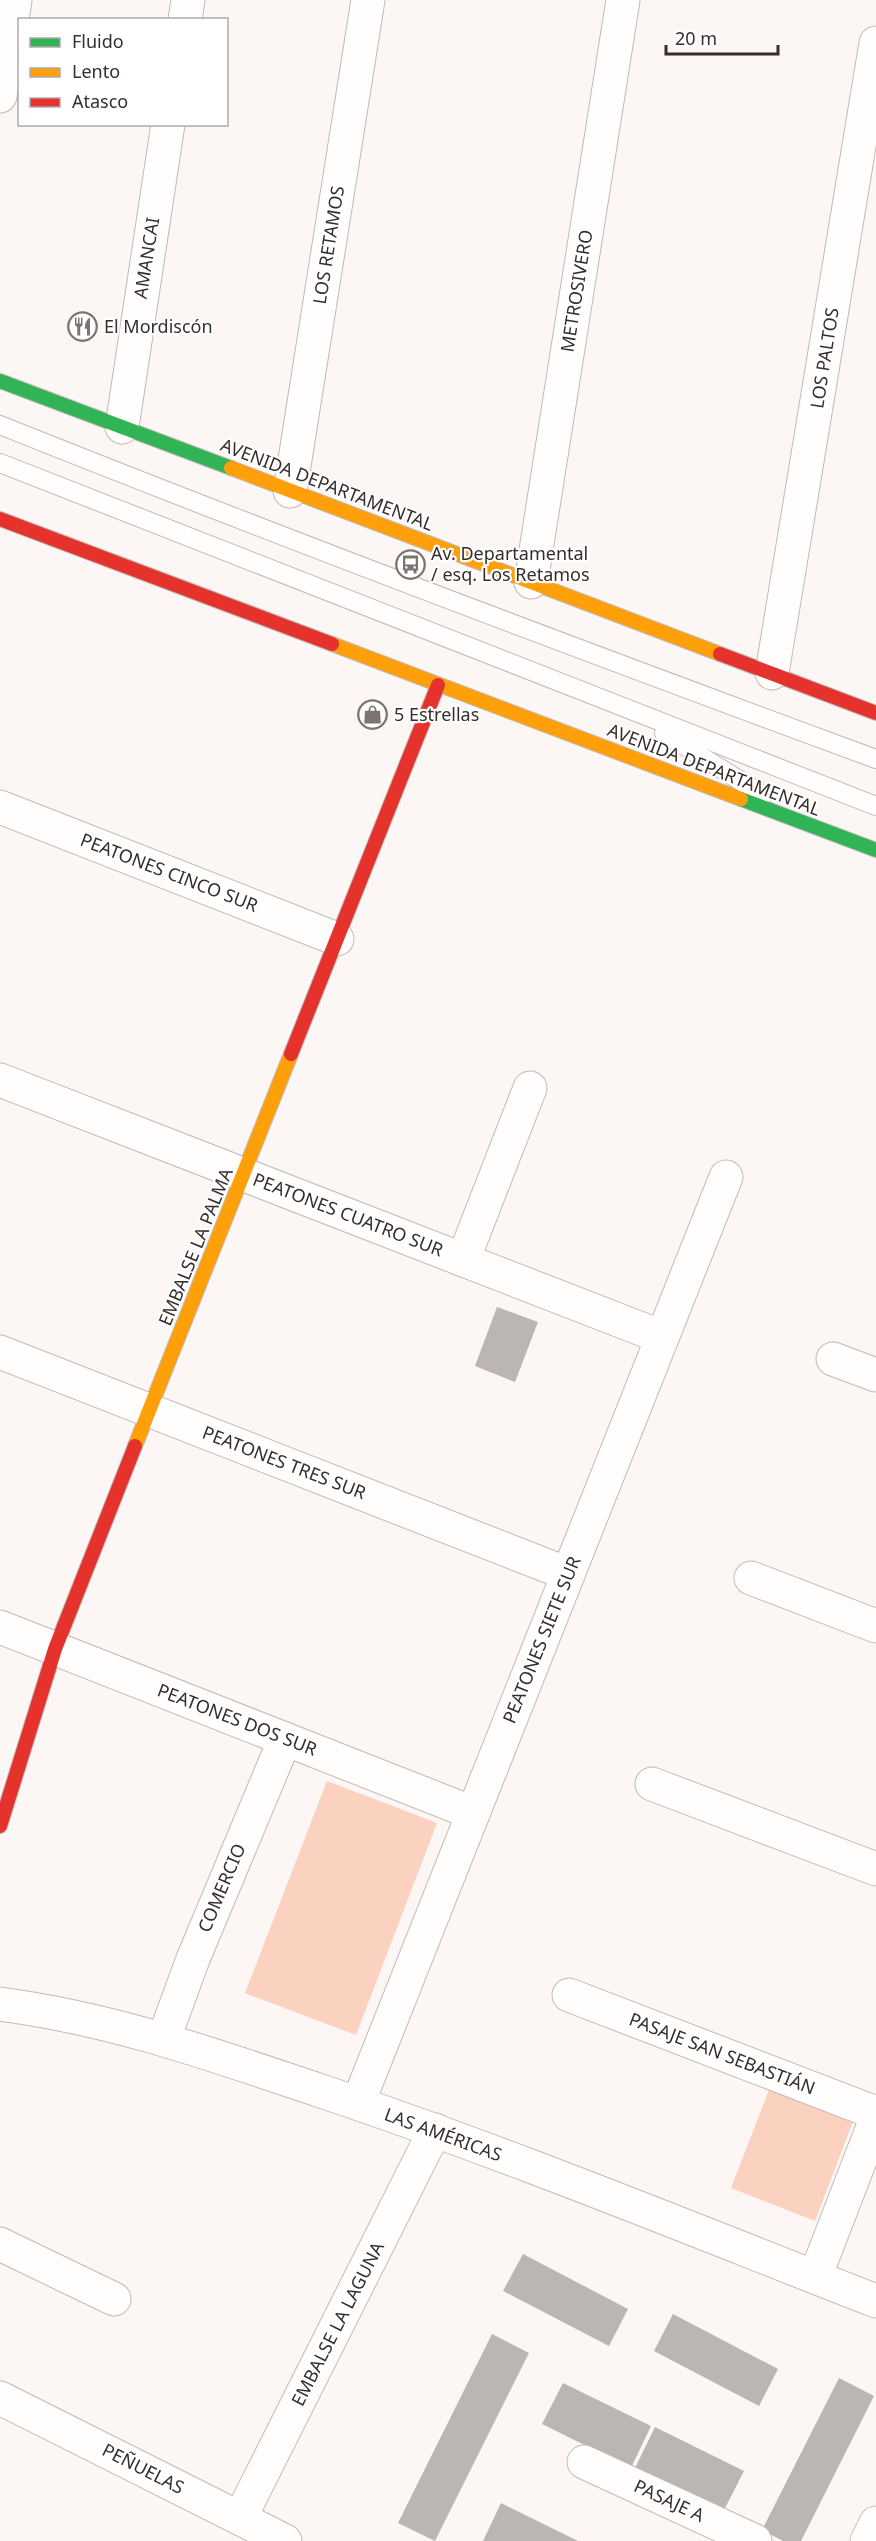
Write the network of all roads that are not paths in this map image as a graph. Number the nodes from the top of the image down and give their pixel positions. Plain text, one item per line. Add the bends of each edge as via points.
1 (15, 0) edge
2 (188, 0) edge
3 (368, 0) edge
4 (623, 0) edge
5 (184, 18) edge
6 (876, 43) edge
7 (1, 81) edge
8 (168, 126) edge
9 (0, 381) edge
10 (0, 425) edge
11 (122, 427) junction
12 (0, 463) edge
13 (290, 491) junction
14 (0, 519) edge
15 (531, 582) junction
16 (772, 673) junction
17 (438, 686) junction
18 (627, 709) junction
19 (876, 713) edge
20 (876, 759) edge
21 (876, 806) edge
22 (0, 807) edge
23 (813, 826) junction
24 (876, 850) edge
25 (337, 939) junction
26 (0, 1080) edge
27 (530, 1088) dead end
28 (244, 1175) junction
29 (726, 1178) dead end
30 (463, 1260) junction
31 (662, 1338) junction
32 (0, 1352) edge
33 (833, 1359) dead end
34 (876, 1375) edge
35 (150, 1411) junction
36 (568, 1574) junction
37 (751, 1578) dead end
38 (876, 1626) edge
39 (0, 1628) edge
40 (55, 1649) junction
41 (285, 1739) junction
42 (652, 1784) dead end
43 (473, 1813) junction
44 (0, 1826) edge
45 (876, 1869) edge
46 (569, 1995) dead end
47 (0, 2004) edge
48 (164, 2038) junction
49 (358, 2103) junction
50 (876, 2113) edge
51 (876, 2119) edge
52 (435, 2130) junction
53 (0, 2244) edge
54 (815, 2277) junction
55 (114, 2299) dead end
56 (876, 2301) edge
57 (0, 2398) edge
58 (584, 2462) dead end
59 (240, 2518) junction
60 (876, 2523) edge
61 (285, 2541) edge
62 (755, 2541) edge
63 (867, 2541) edge

1 - 7 street
2 - 5 street
3 - 13 street, LOS RETAMOS
4 - 15 street, METROSIVERO
6 - 16 street, LOS PALTOS
8 - 11 street, AMANCAI
9 - 11 main road, AVENIDA DEPARTAMENTAL
10 - 20 lane via 529,630
11 - 13 main road, AVENIDA DEPARTAMENTAL
12 - 18 lane
13 - 15 main road, AVENIDA DEPARTAMENTAL
14 - 17 main road, AVENIDA DEPARTAMENTAL
15 - 16 main road, AVENIDA DEPARTAMENTAL
16 - 19 main road, AVENIDA DEPARTAMENTAL
17 - 23 main road, AVENIDA DEPARTAMENTAL
17 - 25 main road, EMBALSE LA PALMA
18 - 21 lane
18 - 23 lane
22 - 25 street, PEATONES CINCO SUR
23 - 24 main road, AVENIDA DEPARTAMENTAL
25 - 28 main road, EMBALSE LA PALMA
26 - 28 street, PEATONES CUATRO SUR
27 - 30 street
28 - 30 street, PEATONES CUATRO SUR
28 - 35 main road, EMBALSE LA PALMA
29 - 31 street, PEATONES SIETE SUR
30 - 31 street, PEATONES CUATRO SUR
31 - 36 street, PEATONES SIETE SUR
32 - 35 street, PEATONES TRES SUR
33 - 34 street
35 - 36 street, PEATONES TRES SUR
35 - 40 main road, EMBALSE LA PALMA
36 - 43 street, PEATONES SIETE SUR
37 - 38 street
39 - 40 street, PEATONES DOS SUR
40 - 41 street, PEATONES DOS SUR
40 - 44 main road, EMBALSE LA PALMA
41 - 43 street, PEATONES DOS SUR
41 - 48 street, COMERCIO via 192,1959
42 - 45 street
43 - 49 street, PEATONES SIETE SUR
46 - 50 street, PASAJE SAN SEBASTIÁN
47 - 48 street, LAS AMÉRICAS via 81,2016
48 - 49 street, LAS AMÉRICAS
49 - 52 street, LAS AMÉRICAS
51 - 54 street
52 - 54 street, LAS AMÉRICAS
52 - 59 street, EMBALSE LA LAGUNA
53 - 55 street
54 - 56 street, LAS AMÉRICAS
57 - 59 street, PEÑUELAS
58 - 62 street, PASAJE A
59 - 61 street, PEÑUELAS
60 - 63 street

